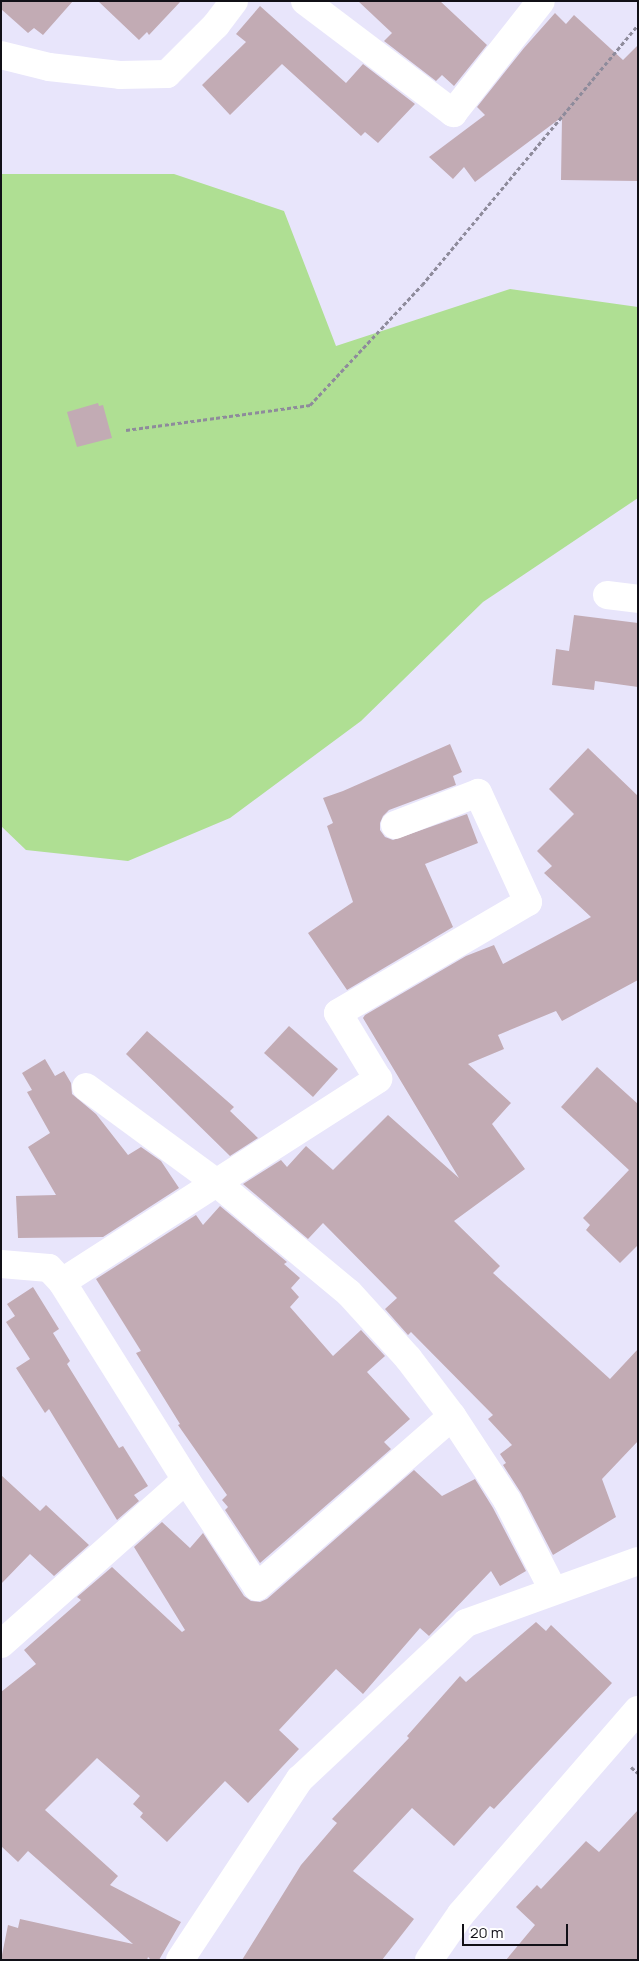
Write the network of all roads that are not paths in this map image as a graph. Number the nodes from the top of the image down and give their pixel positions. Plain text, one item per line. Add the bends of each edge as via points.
1 (234, 1) edge
2 (305, 1) edge
3 (540, 1) edge
4 (1, 55) edge
5 (607, 595) dead end
6 (638, 599) edge
7 (395, 825) dead end
8 (86, 1087) dead end
9 (218, 1184) junction
10 (1, 1264) edge
11 (62, 1282) junction
12 (452, 1416) junction
13 (186, 1480) junction
14 (638, 1561) edge
15 (553, 1590) junction
16 (1, 1644) edge
17 (638, 1710) edge
18 (180, 1960) edge
19 (429, 1960) edge

1 - 4 street via 216,25 167,74 120,75 49,67
2 - 3 street via 454,113
5 - 6 street
7 - 9 street via 478,793 528,902 338,1013 378,1079
8 - 9 street
9 - 11 street
9 - 12 street via 349,1293 408,1358
10 - 11 street via 49,1268
11 - 13 street
12 - 13 street via 258,1587
12 - 15 street via 507,1500
13 - 16 street
14 - 15 street
15 - 18 street via 466,1623 300,1779
17 - 19 street via 461,1914

